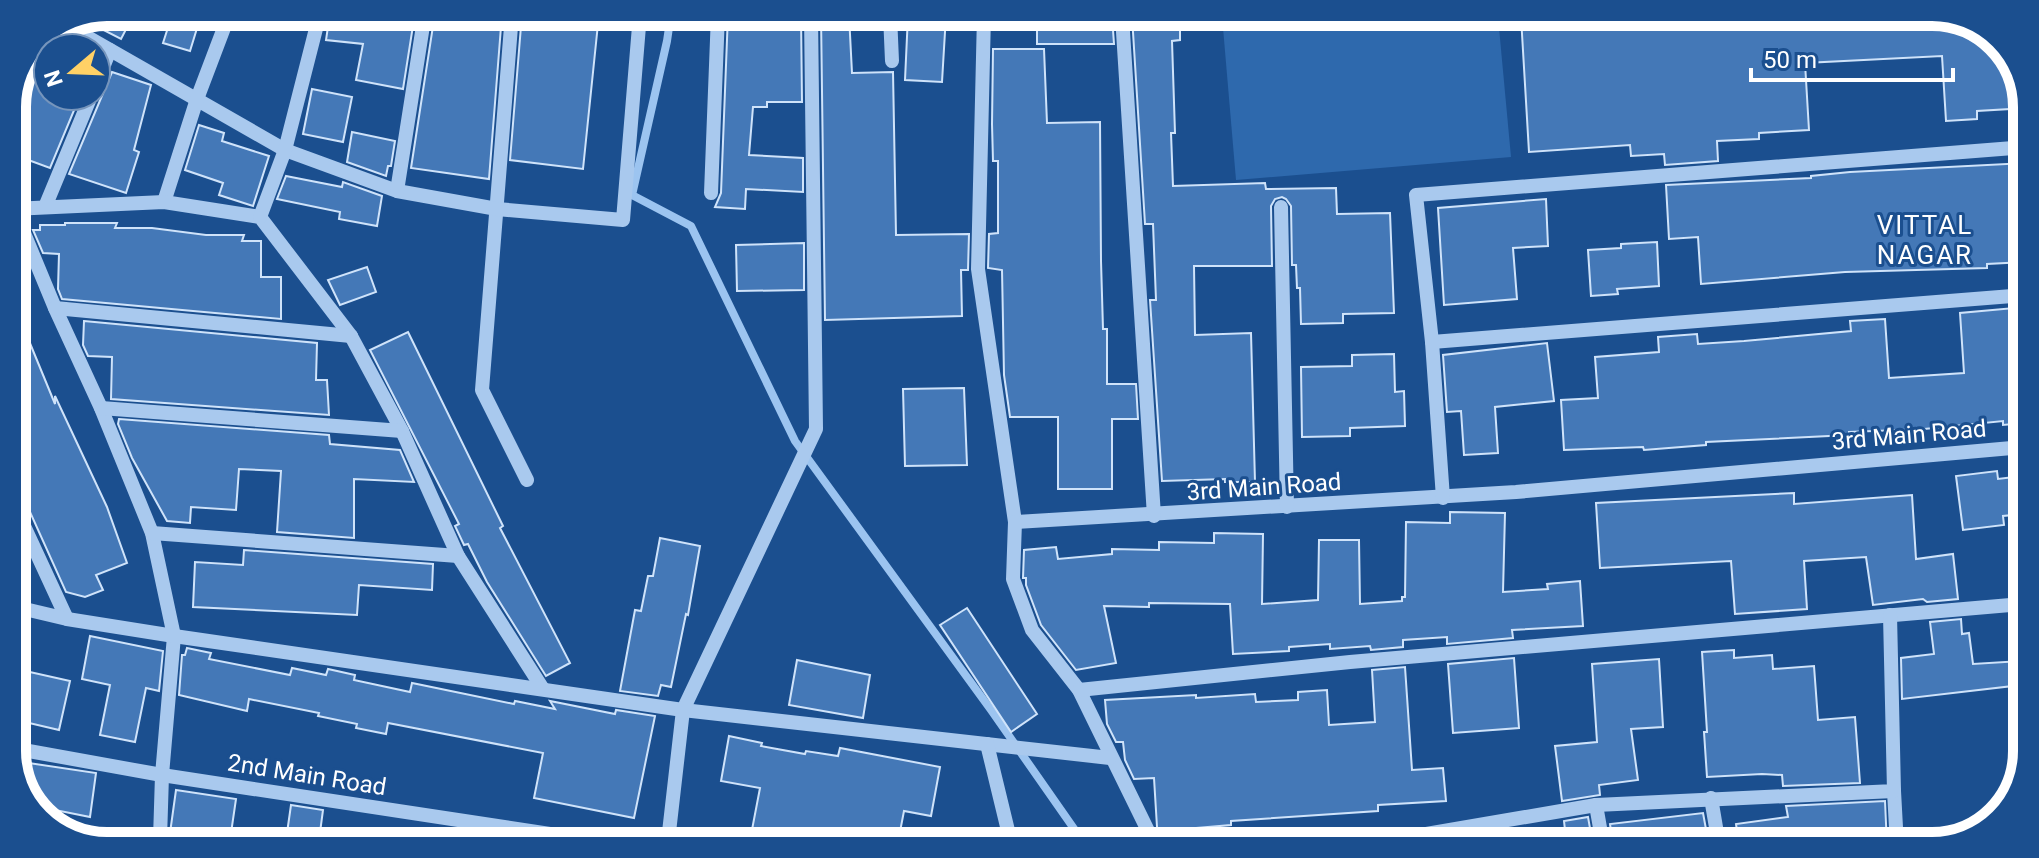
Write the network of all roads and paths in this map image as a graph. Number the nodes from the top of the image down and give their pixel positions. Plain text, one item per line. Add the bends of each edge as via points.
1 (225, 26) edge
2 (317, 26) edge
3 (423, 26) edge
4 (511, 26) edge
5 (639, 26) edge
6 (718, 26) edge
7 (811, 26) edge
8 (890, 26) edge
9 (984, 26) edge
10 (1123, 26) edge
11 (112, 51) edge
12 (892, 61) dead end
13 (197, 99) junction
14 (84, 112) edge
15 (2013, 148) edge
16 (285, 150) junction
17 (397, 191) junction
18 (711, 193) dead end
19 (164, 202) junction
20 (45, 207) junction
21 (1281, 207) dead end
22 (26, 208) edge
23 (497, 209) junction
24 (260, 217) junction
25 (26, 240) edge
26 (2013, 296) edge
27 (55, 308) junction
28 (351, 336) junction
29 (1432, 342) junction
30 (101, 408) junction
31 (402, 431) junction
32 (2013, 448) edge
33 (527, 480) dead end
34 (1443, 498) junction
35 (1287, 507) junction
36 (1154, 516) junction
37 (1015, 522) junction
38 (26, 530) edge
39 (152, 533) junction
40 (458, 556) junction
41 (2013, 605) edge
42 (26, 609) edge
43 (1890, 615) junction
44 (67, 619) junction
45 (174, 636) junction
46 (543, 689) junction
47 (1079, 690) junction
48 (683, 710) junction
49 (987, 744) junction
50 (26, 751) edge
51 (1110, 758) junction
52 (162, 775) junction
53 (1894, 791) junction
54 (1711, 798) junction
55 (1596, 805) junction
56 (1495, 823) junction
57 (160, 832) edge
58 (537, 832) edge
59 (669, 832) edge
60 (1008, 832) edge
61 (1148, 832) edge
62 (1441, 832) edge
63 (1495, 832) edge
64 (1601, 832) edge
65 (1717, 832) edge
66 (1896, 832) edge

1 - 13 street
2 - 16 street
3 - 17 street
4 - 23 street
5 - 23 street via 623,220
6 - 18 street
7 - 48 street via 816,429
8 - 12 street
9 - 37 street via 978,269
10 - 36 street
11 - 13 street
13 - 16 street
13 - 19 street
14 - 20 street
15 - 29 street via 1416,195
16 - 17 street
16 - 24 street
17 - 23 street
19 - 20 street
19 - 24 street
20 - 22 street
21 - 35 street
23 - 33 street via 482,390
24 - 28 street
25 - 27 street
26 - 29 street
27 - 28 street
27 - 30 street
28 - 31 street
29 - 34 street
30 - 31 street
30 - 39 street
31 - 40 street
32 - 34 street, 3rd Main Road
34 - 35 street, 3rd Main Road
35 - 36 street, 3rd Main Road
36 - 37 street, 3rd Main Road
37 - 47 street via 1013,579 1032,630
38 - 44 street
39 - 40 street
39 - 45 street
40 - 46 street
41 - 43 street
42 - 44 street
43 - 47 street
43 - 53 street
44 - 45 street
45 - 46 street
45 - 52 street
46 - 48 street
47 - 51 street
48 - 49 street
48 - 59 street
49 - 51 street
49 - 60 street
50 - 52 street, 2nd Main Road
51 - 61 street
52 - 57 street
52 - 58 street, 2nd Main Road
53 - 54 street
53 - 66 street
54 - 55 street
54 - 65 street
55 - 56 street
55 - 64 street
56 - 62 street
56 - 63 street

